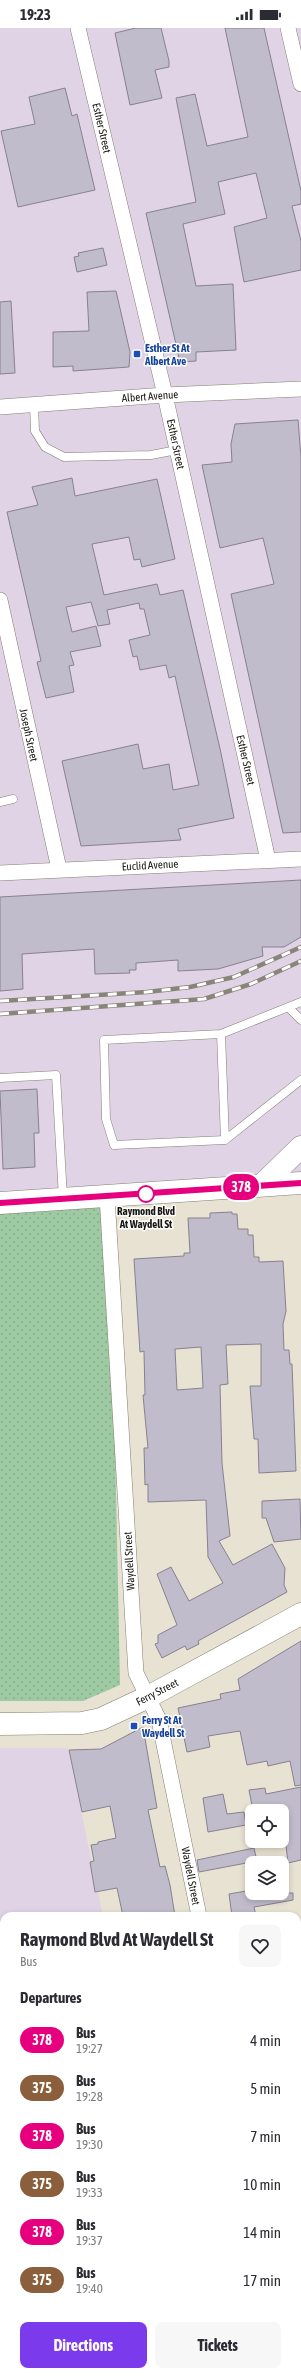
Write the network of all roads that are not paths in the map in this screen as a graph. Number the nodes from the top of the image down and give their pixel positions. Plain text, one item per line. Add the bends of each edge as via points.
1 (78, 28) edge
2 (288, 28) edge
3 (301, 84) edge
4 (301, 389) edge
5 (165, 394) junction
6 (34, 404) junction
7 (0, 407) edge
8 (177, 450) junction
9 (0, 600) edge
10 (13, 799) dead end
11 (0, 802) edge
12 (301, 859) edge
13 (268, 860) junction
14 (59, 869) junction
15 (0, 873) edge
16 (301, 1002) edge
17 (289, 1008) junction
18 (301, 1020) edge
19 (221, 1034) junction
20 (0, 1078) edge
21 (301, 1080) edge
22 (225, 1140) junction
23 (301, 1147) edge
24 (301, 1183) edge
25 (262, 1185) junction
26 (107, 1196) junction
27 (63, 1199) junction
28 (0, 1203) edge
29 (301, 1614) edge
30 (148, 1697) junction
31 (0, 1724) edge
32 (198, 1912) edge

1 - 5 street, Esther Street
2 - 3 street
4 - 5 street, Albert Avenue
5 - 6 street, Albert Avenue
5 - 8 street, Esther Street
6 - 7 street, Albert Avenue
6 - 8 lane via 35,431 45,447 64,457 151,455
8 - 13 street, Esther Street
9 - 14 street, Joseph Street
10 - 11 lane
12 - 13 street, Euclid Avenue
13 - 14 street, Euclid Avenue
14 - 15 street, Euclid Avenue
16 - 17 lane
17 - 18 lane
17 - 19 lane
19 - 22 lane
19 - 22 lane via 104,1040 106,1119 114,1145
20 - 27 lane via 56,1075
21 - 22 lane
23 - 25 main road
24 - 25 main road
25 - 26 main road
26 - 27 main road
26 - 30 street, Waydell Street via 136,1673
27 - 28 main road
29 - 30 main road, Ferry Street
30 - 31 main road, Ferry Street via 101,1719 82,1723
30 - 32 street, Waydell Street via 159,1720

